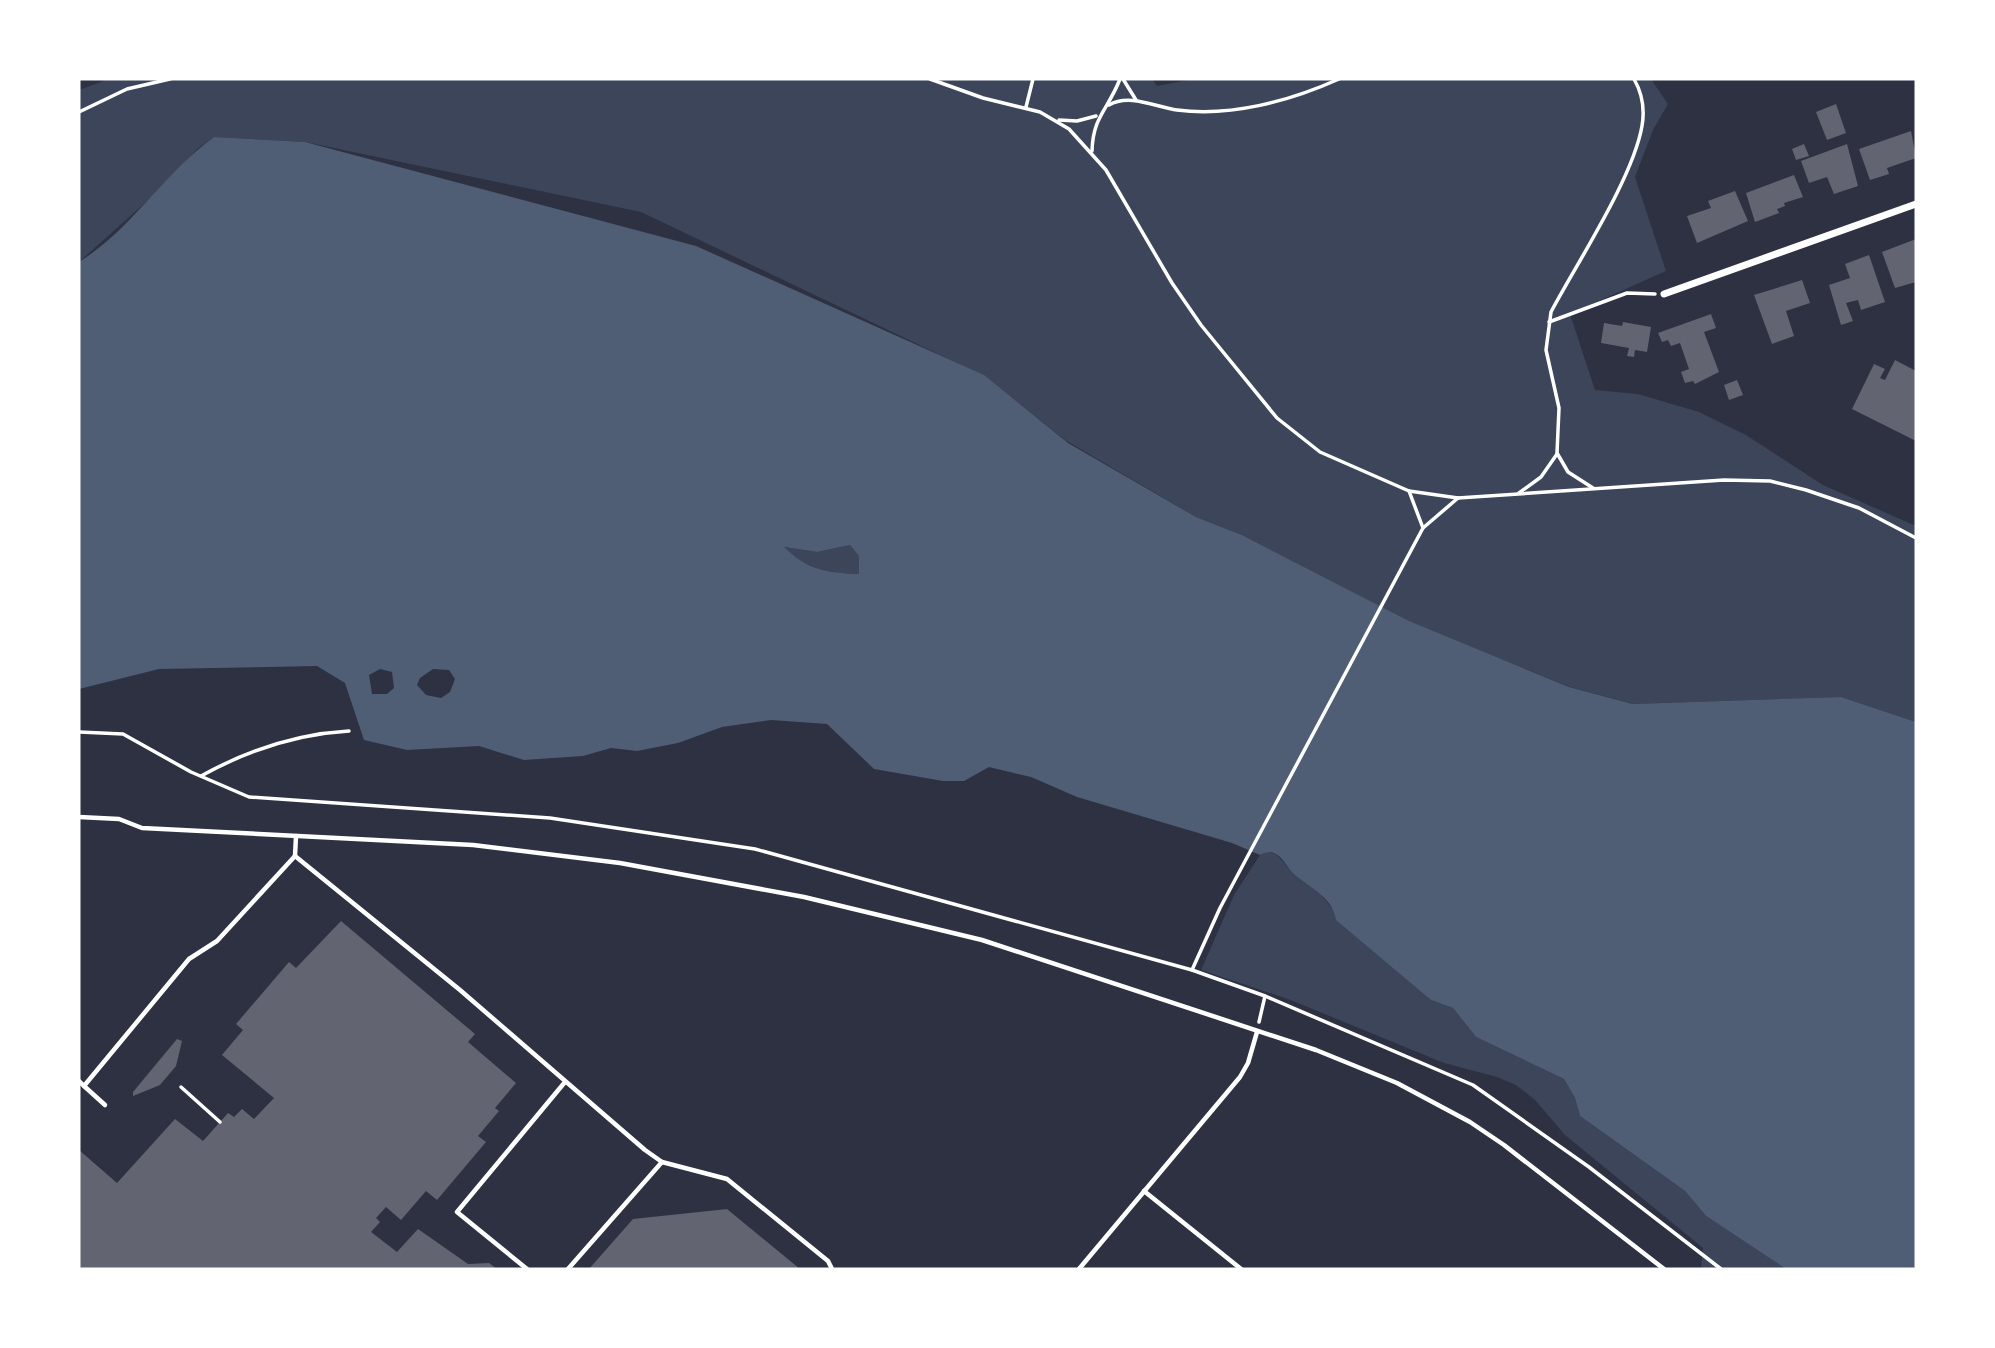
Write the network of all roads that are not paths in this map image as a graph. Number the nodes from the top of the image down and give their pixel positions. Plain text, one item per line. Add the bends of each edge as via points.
1 (1916, 204) edge
2 (1664, 294) road end
3 (79, 817) edge
4 (296, 836) junction
5 (295, 856) junction
6 (1257, 1032) junction
7 (79, 1081) edge
8 (565, 1082) junction
9 (84, 1086) junction
10 (105, 1105) dead end
11 (662, 1161) junction
12 (1144, 1191) junction
13 (527, 1269) edge
14 (568, 1269) edge
15 (832, 1269) edge
16 (1079, 1269) edge
17 (1241, 1269) edge
18 (1664, 1269) edge

1 - 2 street
3 - 4 lane via 119,818 142,828
4 - 5 lane
4 - 6 lane via 473,845 712,878 951,931
5 - 8 lane
5 - 9 lane via 217,941 189,959
6 - 12 lane via 1244,1071
6 - 18 lane via 1356,1064 1461,1116 1539,1170
7 - 9 lane
8 - 11 lane
8 - 13 lane via 457,1212
9 - 10 lane
11 - 14 lane
11 - 15 lane via 727,1179
12 - 16 lane
12 - 17 lane

